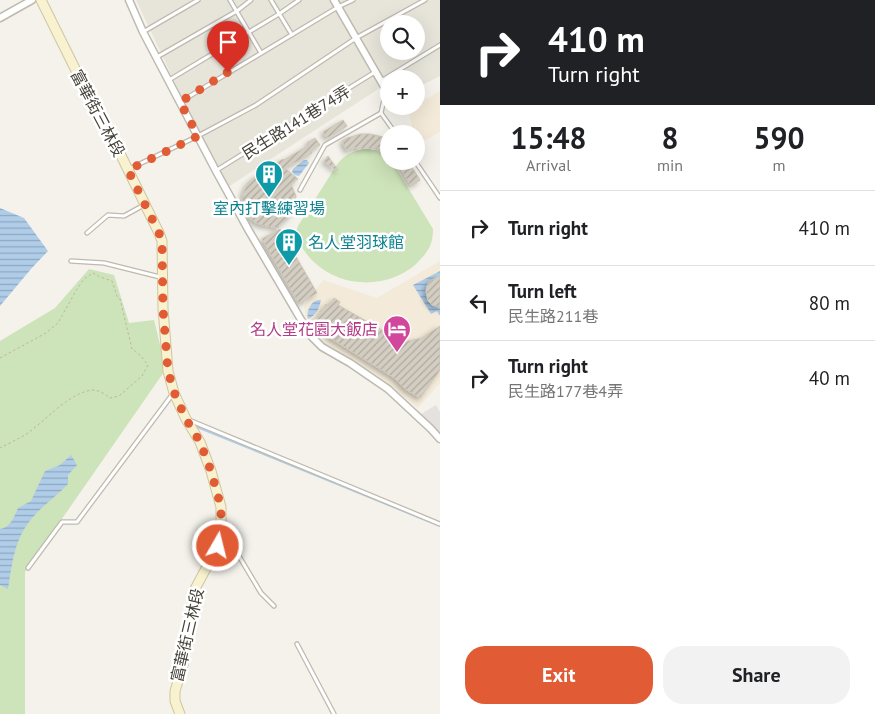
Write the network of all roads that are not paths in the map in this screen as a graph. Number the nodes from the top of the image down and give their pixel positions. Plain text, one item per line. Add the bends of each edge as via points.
1 (32, 0) edge
2 (41, 0) edge
3 (129, 0) edge
4 (198, 0) edge
5 (230, 0) edge
6 (251, 0) edge
7 (271, 0) edge
8 (299, 0) edge
9 (334, 0) edge
10 (353, 0) edge
11 (425, 0) edge
12 (338, 7) junction
13 (237, 11) junction
14 (279, 14) junction
15 (0, 18) edge
16 (143, 32) junction
17 (249, 32) junction
18 (292, 35) junction
19 (356, 38) junction
20 (440, 45) edge
21 (261, 53) junction
22 (157, 57) junction
23 (399, 70) edge
24 (375, 72) junction
25 (380, 80) edge
26 (169, 81) junction
27 (180, 102) junction
28 (380, 114) edge
29 (198, 136) junction
30 (128, 170) junction
31 (420, 170) edge
32 (216, 171) junction
33 (300, 190) dead end
34 (440, 198) edge
35 (145, 205) junction
36 (88, 233) dead end
37 (71, 261) dead end
38 (163, 277) junction
39 (174, 392) junction
40 (186, 419) junction
41 (440, 439) edge
42 (440, 524) edge
43 (221, 526) junction
44 (28, 568) dead end
45 (274, 606) dead end
46 (297, 644) dead end
47 (180, 714) edge
48 (334, 714) edge

1 - 15 street
2 - 30 street, 富華街三林段
3 - 16 street
4 - 16 lane
5 - 13 lane
6 - 13 lane
7 - 14 lane
8 - 14 lane
9 - 12 street
10 - 12 lane
11 - 19 lane
12 - 18 lane
12 - 19 street
13 - 17 lane
13 - 22 lane
14 - 17 lane
14 - 18 lane
16 - 22 street
17 - 21 lane
17 - 26 lane
18 - 21 lane
19 - 24 street
19 - 29 lane via 256,105
20 - 23 lane
21 - 27 lane
22 - 26 street
24 - 25 street
24 - 32 lane, 民生路141巷74弄
26 - 27 street
27 - 29 street
28 - 33 lane via 325,145
29 - 30 lane
29 - 32 street
30 - 35 street, 富華街三林段
31 - 34 lane
32 - 41 street via 310,335 322,347 388,389
35 - 36 lane via 124,216 108,215
35 - 38 street, 富華街三林段 via 162,241
37 - 38 lane via 104,263
38 - 39 street, 富華街三林段 via 168,371
39 - 40 street, 富華街三林段
39 - 44 lane via 77,522 62,522
40 - 42 lane
40 - 43 street, 富華街三林段 via 200,442 211,471 221,507
43 - 45 lane via 261,592
43 - 47 street, 富華街三林段 via 218,546 195,589 183,665 175,691
46 - 48 lane

